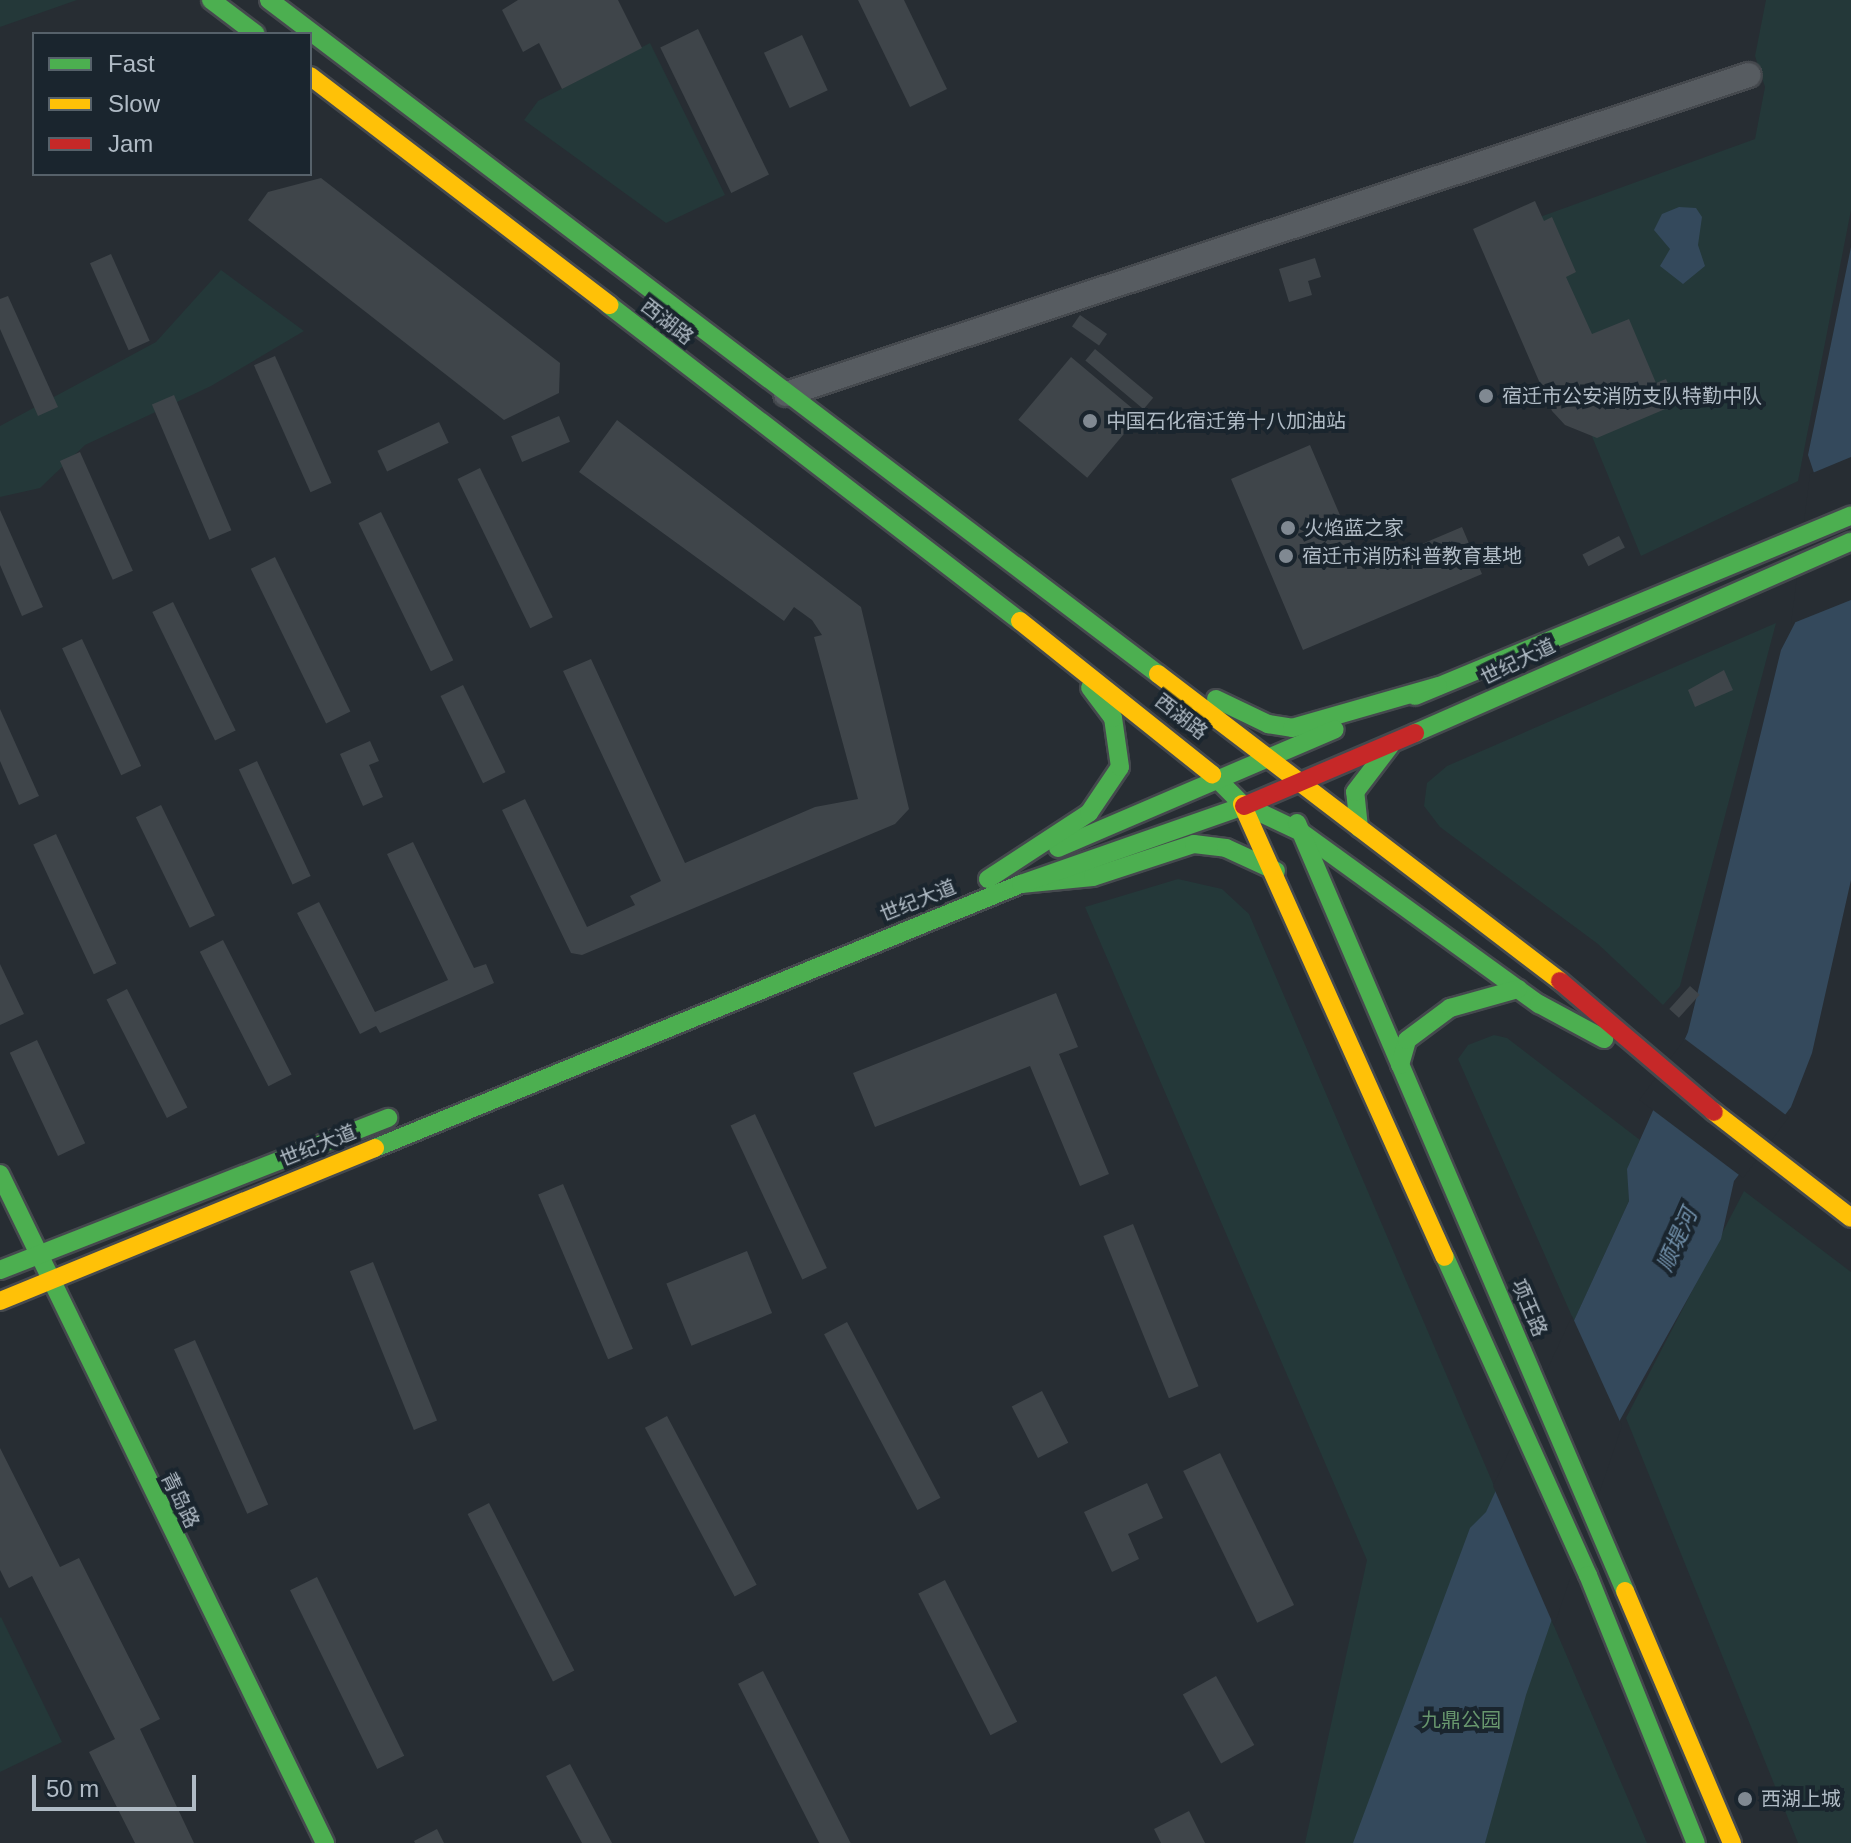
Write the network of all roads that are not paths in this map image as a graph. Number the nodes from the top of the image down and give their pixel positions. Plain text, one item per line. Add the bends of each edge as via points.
1 (211, 0) edge
2 (269, 0) edge
3 (253, 32) edge
4 (311, 32) edge
5 (312, 33) edge
6 (1749, 75) dead end
7 (312, 78) edge
8 (786, 394) junction
9 (1851, 515) edge
10 (1851, 542) edge
11 (1031, 579) junction
12 (994, 601) junction
13 (1438, 686) junction
14 (1390, 746) junction
15 (1266, 758) junction
16 (1222, 778) junction
17 (1302, 785) junction
18 (1282, 792) junction
19 (1242, 804) junction
20 (1359, 828) junction
21 (1301, 832) junction
22 (1276, 871) junction
23 (988, 879) junction
24 (1021, 884) junction
25 (1518, 989) junction
26 (1651, 1064) junction
27 (1400, 1065) junction
28 (493, 1077) dead end
29 (405, 1111) dead end
30 (0, 1174) edge
31 (1851, 1218) edge
32 (38, 1255) junction
33 (0, 1270) edge
34 (50, 1281) junction
35 (0, 1301) edge
36 (325, 1843) edge
37 (1696, 1843) edge
38 (1732, 1843) edge

1 - 3 main road
2 - 4 main road, 西湖路
5 - 8 main road, 西湖路
6 - 8 street
7 - 12 main road, 西湖路
8 - 11 main road, 西湖路
9 - 13 main road, 世纪大道
10 - 14 main road, 世纪大道
11 - 13 main road via 1198,689 1268,724 1324,724
11 - 15 main road, 西湖路
12 - 16 main road, 西湖路
12 - 23 main road via 1093,691 1113,718 1120,762 1089,813
13 - 15 main road, 世纪大道
14 - 17 main road, 世纪大道
14 - 20 main road via 1355,792
15 - 16 main road, 世纪大道
15 - 17 main road, 西湖路
15 - 18 main road, 西湖路
16 - 19 main road, 西湖路
16 - 23 main road, 世纪大道
17 - 18 main road, 世纪大道
17 - 20 main road, 西湖路
18 - 19 main road, 世纪大道
18 - 21 main road, 项王路
19 - 21 main road, 西湖路
19 - 22 main road
19 - 24 main road, 世纪大道
20 - 26 main road, 西湖路 via 1555,976
21 - 25 main road, 西湖路
21 - 27 main road, 项王路
22 - 24 main road via 1226,848 1194,844 1093,877
22 - 37 main road via 1588,1575
23 - 28 main road, 世纪大道
24 - 34 main road, 世纪大道
25 - 26 main road, 西湖路
25 - 27 main road via 1450,1008 1407,1040
26 - 31 main road
27 - 38 main road, 项王路
29 - 32 main road, 世纪大道
30 - 32 main road, 青岛路
32 - 33 main road, 世纪大道
32 - 34 main road, 青岛路
34 - 35 main road, 世纪大道
34 - 36 main road, 青岛路

